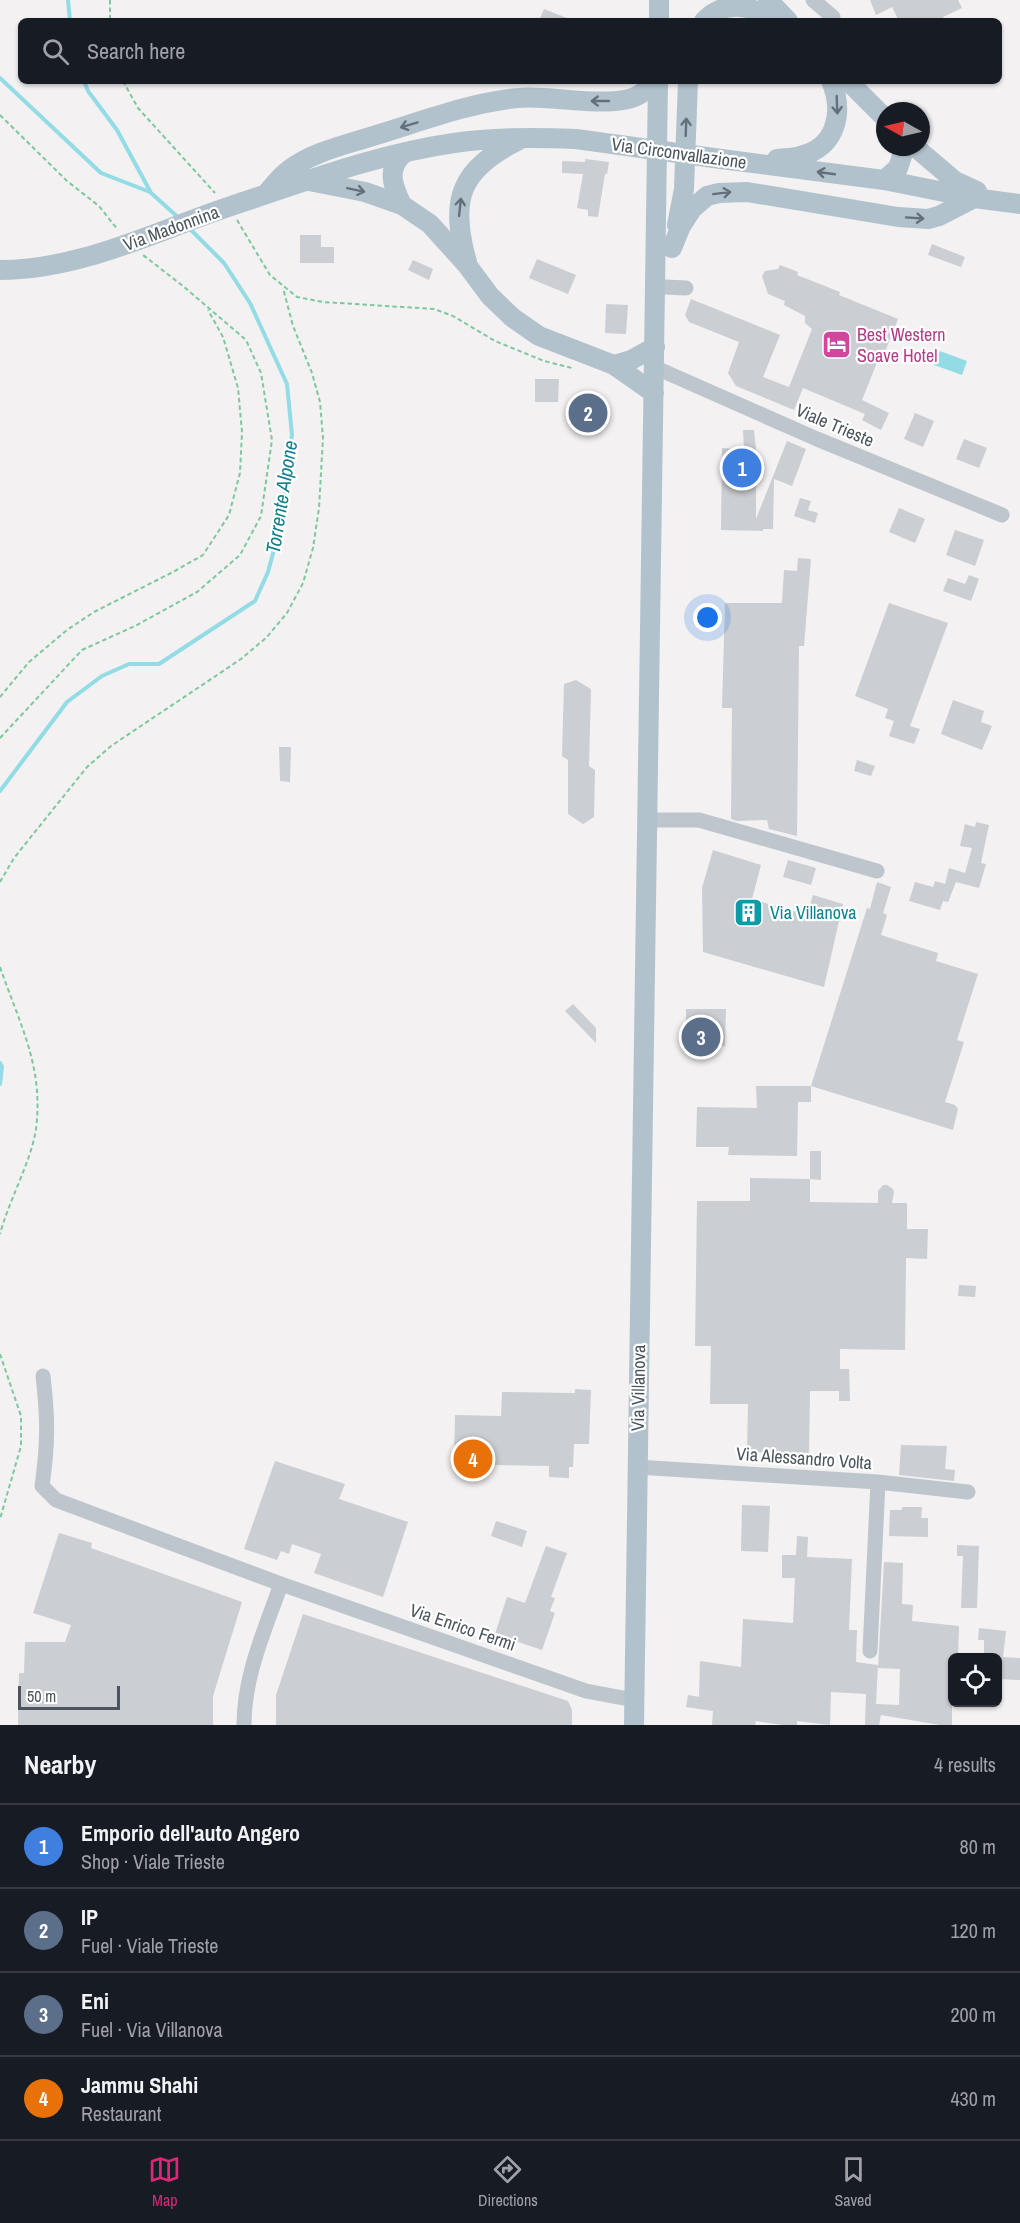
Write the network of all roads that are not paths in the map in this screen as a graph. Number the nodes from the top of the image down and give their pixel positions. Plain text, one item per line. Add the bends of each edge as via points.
1 (659, 0) edge
2 (768, 0) edge
3 (813, 0) edge
4 (833, 17) dead end
5 (659, 18) edge
6 (708, 18) edge
7 (769, 18) edge
8 (785, 18) edge
9 (649, 84) edge
10 (658, 84) edge
11 (688, 84) edge
12 (832, 84) edge
13 (851, 84) edge
14 (876, 109) edge
15 (525, 138) junction
16 (405, 152) junction
17 (902, 156) edge
18 (926, 156) edge
19 (741, 162) junction
20 (338, 171) joint
21 (309, 180) junction
22 (884, 180) junction
23 (266, 195) junction
24 (974, 198) junction
25 (1013, 203) edge
26 (402, 205) junction
27 (672, 248) junction
28 (467, 265) junction
29 (0, 270) edge
30 (664, 286) junction
31 (686, 288) dead end
32 (655, 321) junction
33 (654, 357) junction
34 (614, 365) junction
35 (654, 393) junction
36 (1002, 515) dead end
37 (648, 820) junction
38 (877, 871) dead end
39 (43, 1376) dead end
40 (637, 1467) junction
41 (878, 1482) junction
42 (968, 1492) dead end
43 (281, 1584) junction
44 (870, 1651) dead end
45 (634, 1700) junction
46 (244, 1725) edge
47 (634, 1725) edge

1 - 5 main road
2 - 8 main road
3 - 4 street
6 - 7 main road via 728,5 753,9
9 -> 23 main road via 633,98 595,101 534,96 487,103 441,116 322,153 289,170
10 - 32 main road
27 -> 11 main road via 684,189
12 -> 19 main road via 838,113 825,144 802,156
13 - 14 main road
15 - 16 main road, Via Circonvallazione via 453,143
15 - 19 main road, Via Circonvallazione, bridge via 576,139
28 -> 15 main road via 460,238 462,193 482,162
16 - 20 main road, Via Circonvallazione
16 - 26 main road via 392,173 394,190
17 - 22 main road via 898,168
18 - 25 main road via 955,181
22 -> 19 main road, Via Circonvallazione
20 - 21 main road, Via Madonnina
21 - 23 main road, Via Madonnina
21 -> 26 main road
22 - 24 main road, Via Circonvallazione
23 - 29 main road, Via Madonnina via 131,243 41,268
24 - 25 main road, Via Circonvallazione
27 -> 24 main road via 692,208 719,192 747,192 928,219
26 - 28 main road via 430,224
27 - 30 main road
28 - 34 main road via 490,296 539,336
30 - 31 street
30 - 32 main road
32 - 33 main road, Via Villanova
33 - 34 main road
33 - 35 main road, Via Villanova
33 - 36 street, Viale Trieste via 817,439
34 - 35 main road
35 - 37 main road, Via Villanova
37 - 38 street via 699,819
37 - 40 main road, Via Villanova
39 - 43 street, Via Enrico Fermi via 48,1446 42,1486 56,1500
40 - 41 street, Via Alessandro Volta
40 - 45 main road, Via Villanova
41 - 42 street, Via Alessandro Volta
41 - 44 street
43 - 45 street, Via Enrico Fermi via 586,1691
43 - 46 street via 252,1666
45 - 47 main road, Via Villanova

